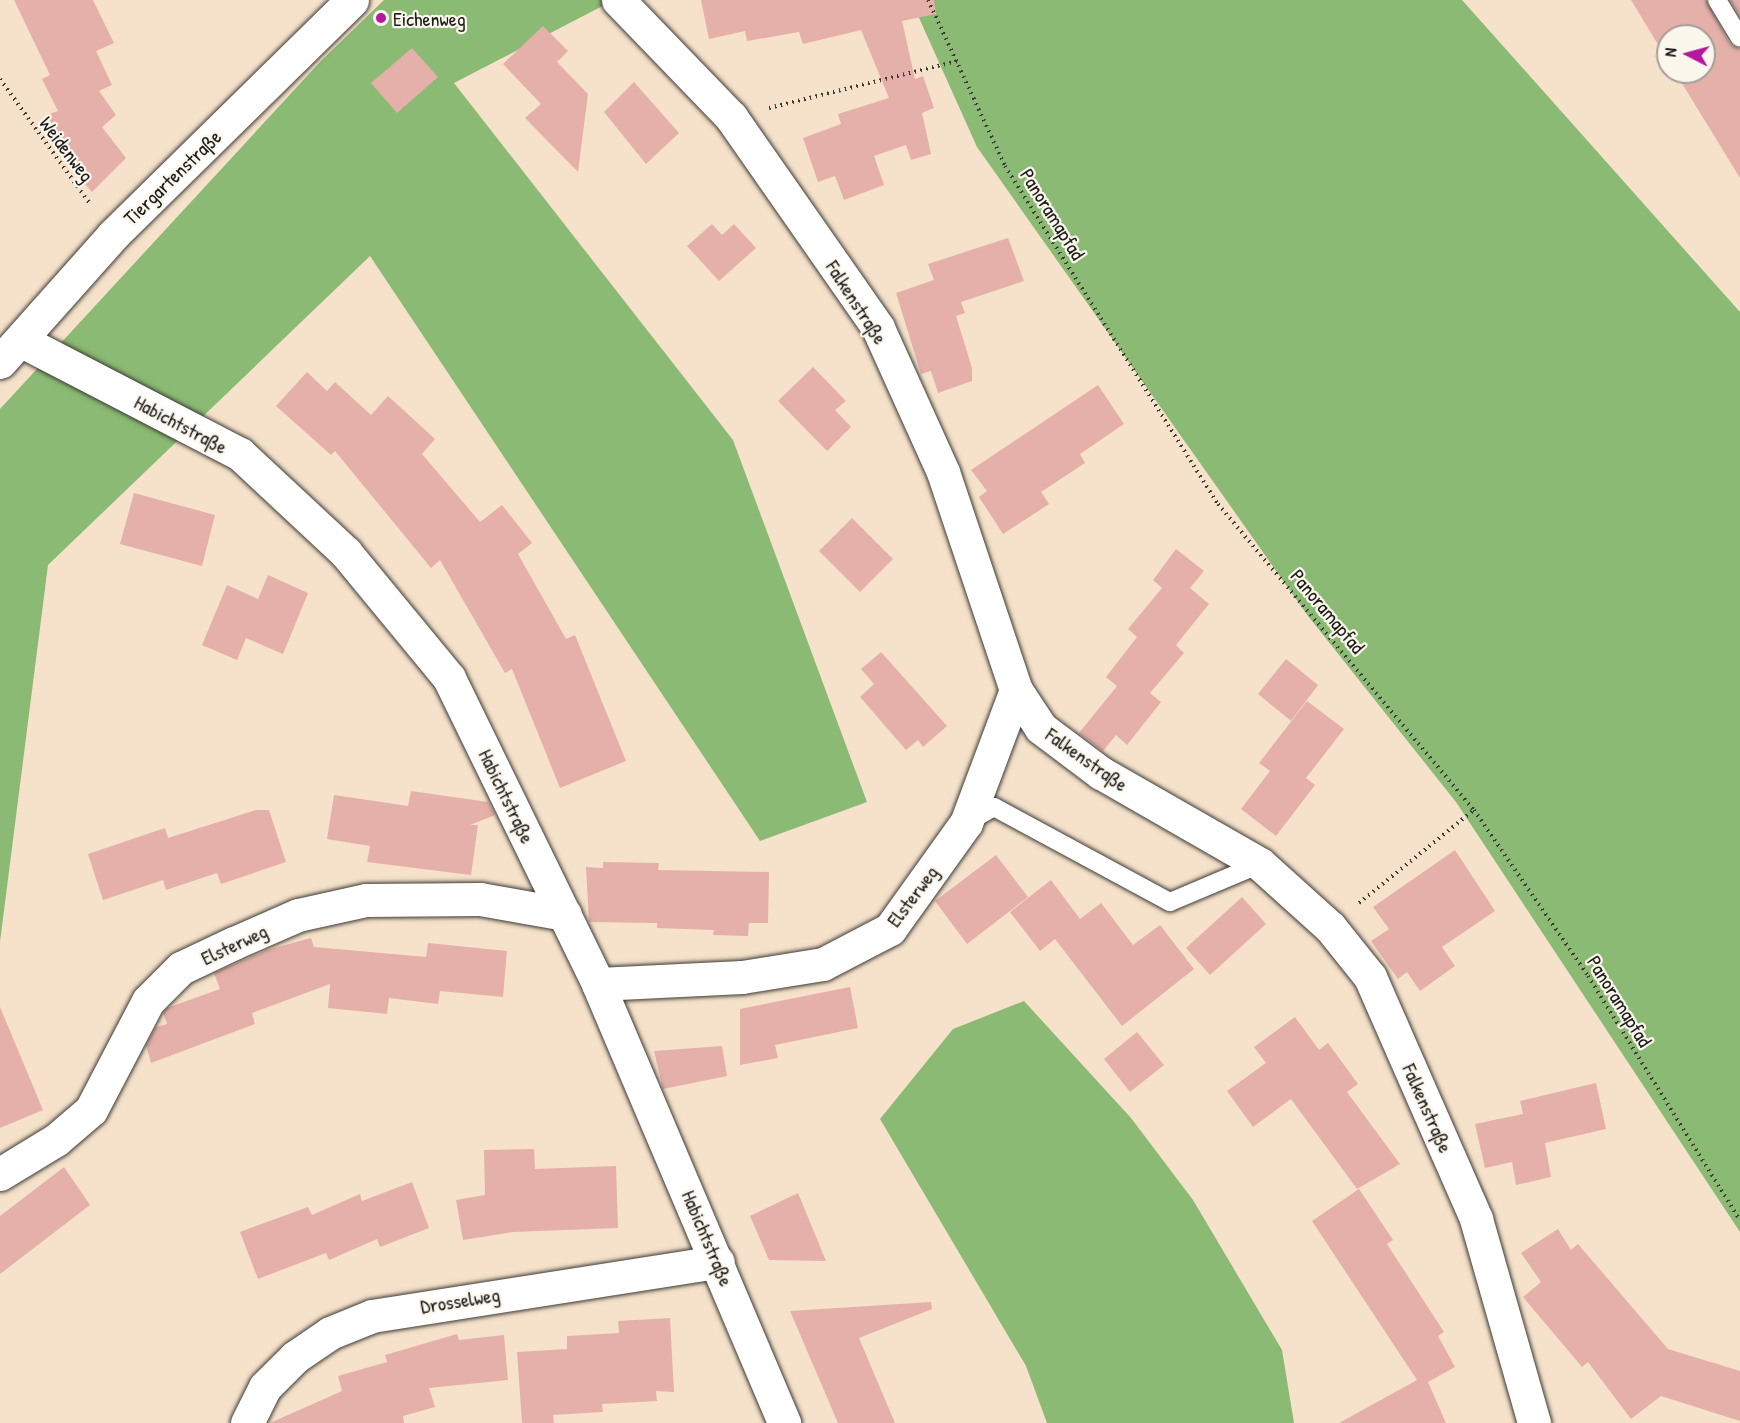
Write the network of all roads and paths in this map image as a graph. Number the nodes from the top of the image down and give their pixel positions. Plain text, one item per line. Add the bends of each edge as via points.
1 (352, 0) edge
2 (618, 0) edge
3 (928, 0) edge
4 (1717, 0) edge
5 (1740, 38) edge
6 (957, 61) junction
7 (0, 80) edge
8 (730, 117) junction
9 (113, 235) junction
10 (10, 351) edge
11 (1016, 690) junction
12 (1474, 810) junction
13 (966, 822) junction
14 (1260, 864) junction
15 (565, 914) junction
16 (1330, 927) junction
17 (598, 984) junction
18 (0, 1174) edge
19 (1740, 1220) edge
20 (718, 1262) junction
21 (247, 1423) edge
22 (784, 1423) edge
23 (1534, 1423) edge

1 - 9 street, Tiergartenstraße
2 - 8 street, Falkenstraße
3 - 6 path, Panoramapfad
4 - 5 lane
6 - 8 path
6 - 12 path, Panoramapfad via 1005,166 1218,504
7 - 9 path, Weidenweg
8 - 11 street, Falkenstraße via 878,328 943,472
9 - 10 street, Tiergartenstraße
10 - 15 street, Habichtstraße via 240,454 346,553 449,678
11 - 13 street, Elsterweg
11 - 14 street, Falkenstraße via 1041,728 1101,773
12 - 16 path
12 - 19 path, Panoramapfad via 1588,976
13 - 14 lane via 994,807 1170,902
13 - 17 street, Elsterweg via 890,929 823,964 742,977
14 - 16 street, Falkenstraße
15 - 17 street, Habichtstraße
15 - 18 street, Elsterweg via 480,899 366,900 298,915 234,943 181,968 148,1001 125,1038 91,1110 56,1140
16 - 23 street, Falkenstraße via 1370,977 1476,1219
17 - 20 street, Habichtstraße
20 - 21 street, Drosselweg via 372,1316 330,1333 296,1357 265,1387
20 - 22 street, Habichtstraße

